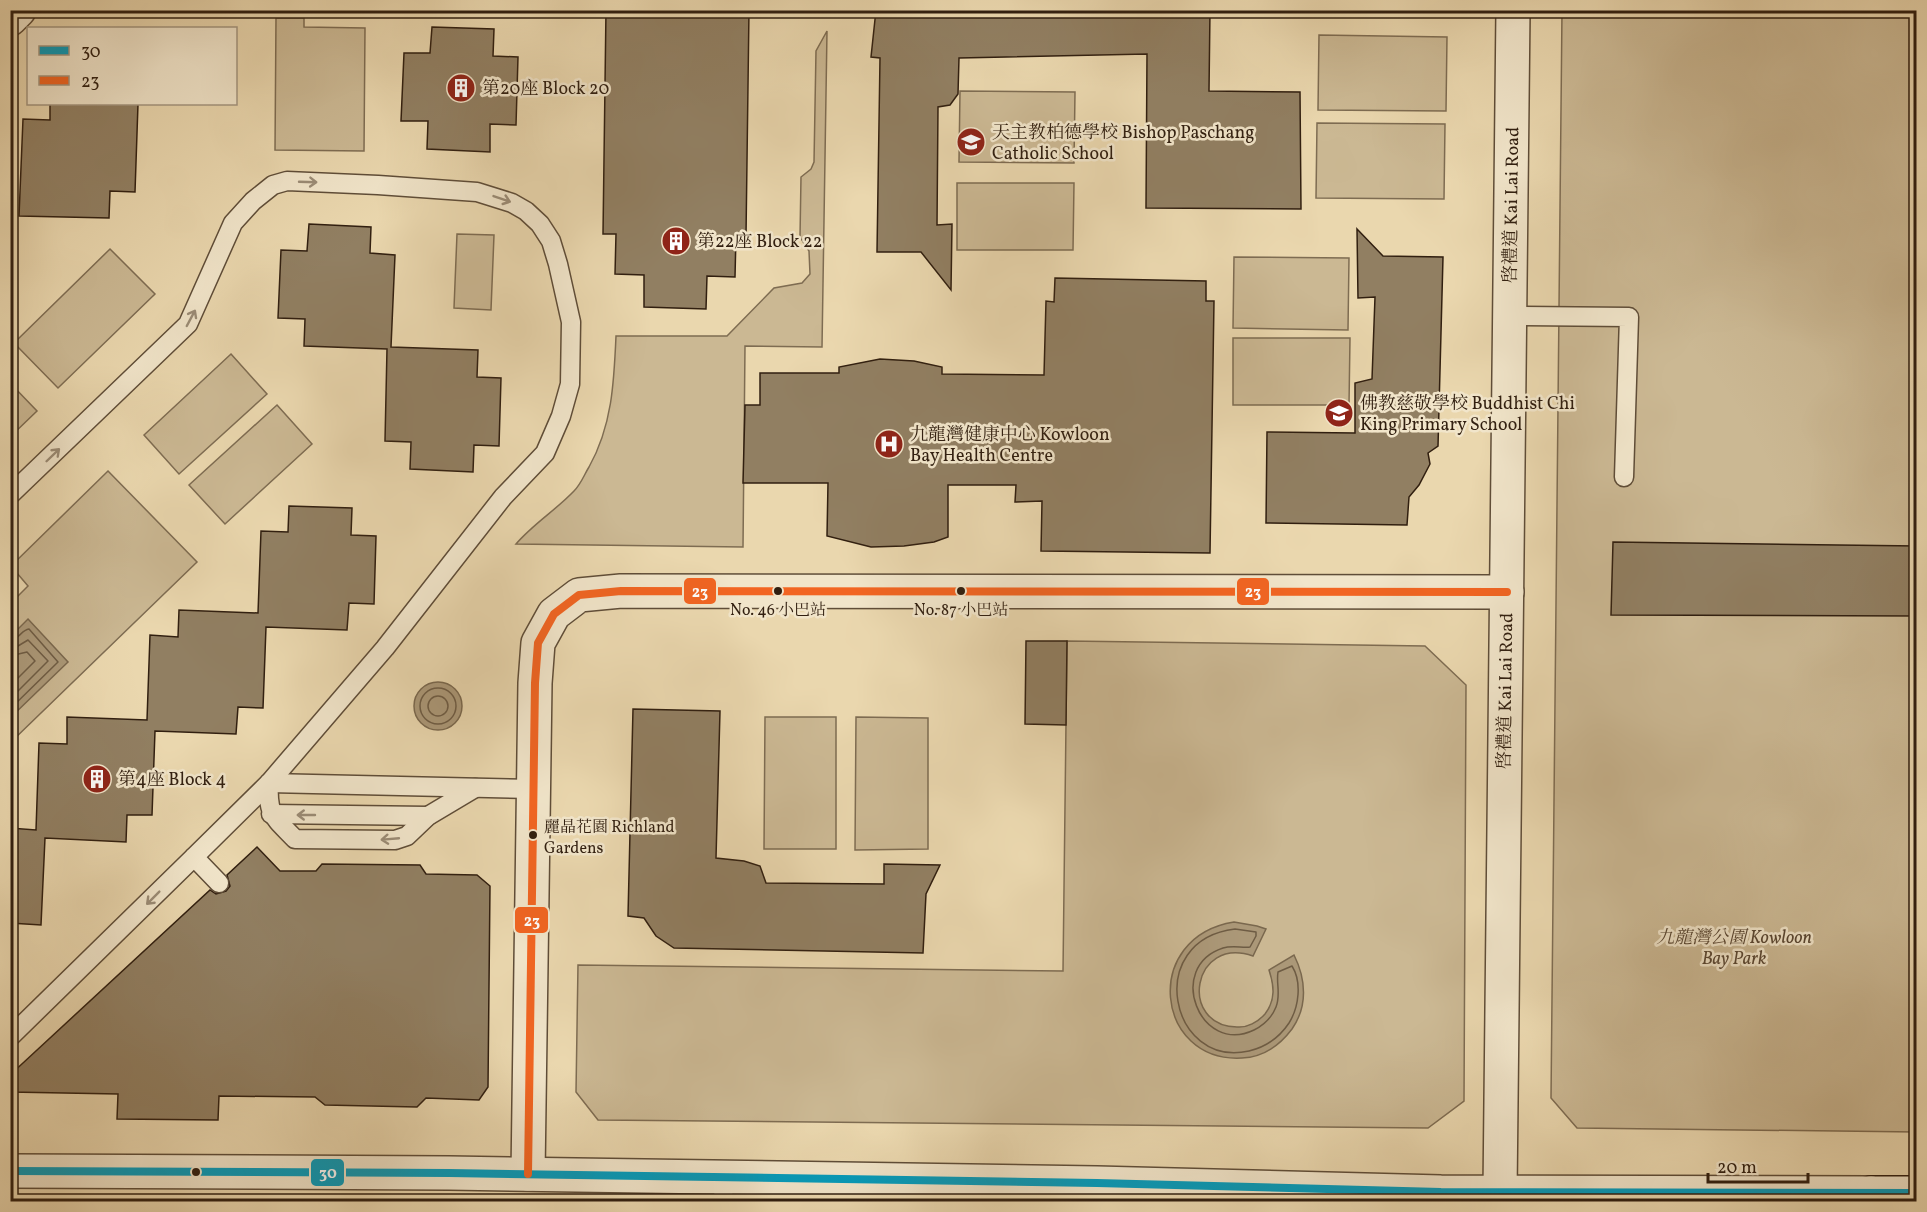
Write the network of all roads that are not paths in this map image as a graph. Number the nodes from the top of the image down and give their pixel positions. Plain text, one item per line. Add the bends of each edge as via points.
1 (19, 10) edge
2 (1513, 10) edge
3 (10, 19) edge
4 (1510, 316) junction
5 (1624, 477) dead end
6 (10, 495) edge
7 (1507, 592) junction
8 (269, 783) junction
9 (475, 788) junction
10 (534, 789) junction
11 (194, 856) junction
12 (219, 883) dead end
13 (10, 1037) edge
14 (10, 1171) edge
15 (528, 1174) junction
16 (724, 1190) edge
17 (876, 1191) edge
18 (1500, 1192) junction
19 (1274, 1195) edge
20 (1912, 1196) edge
21 (1870, 1197) edge

1 - 3 street
2 - 4 street, 啓禮道 Kai Lai Road
4 - 5 lane via 1629,317
4 - 7 street, 啓禮道 Kai Lai Road
6 -> 8 lane via 188,324 233,223 273,185 310,182 477,192 513,203 540,224 551,241 571,322 570,384 545,453 503,497 385,648
7 - 10 street via 621,591 579,595 554,614 538,643
7 - 18 street, 啓禮道 Kai Lai Road
8 - 9 lane
9 -> 8 lane via 428,816 271,814
8 - 11 lane
9 - 10 lane
10 - 15 street
11 - 12 lane
11 -> 13 lane
14 - 15 street
15 - 16 street
16 - 17 street
17 - 19 street
18 - 19 street
18 - 21 street
20 - 21 street

